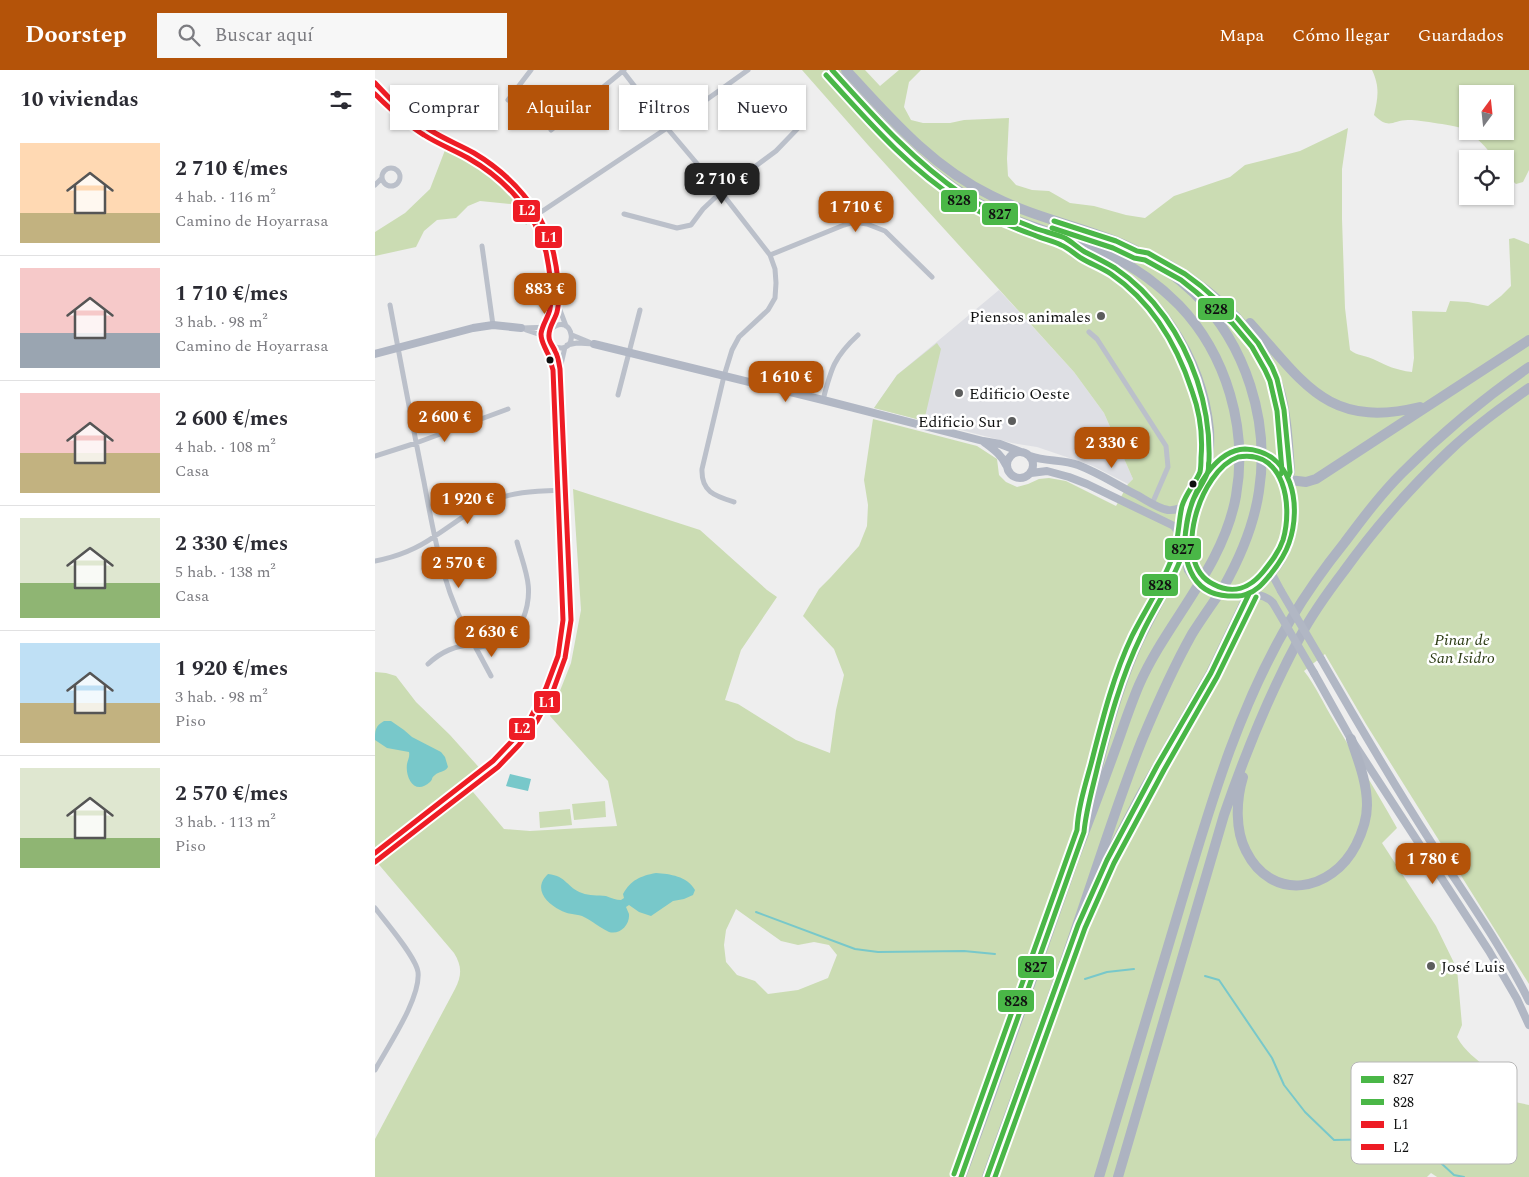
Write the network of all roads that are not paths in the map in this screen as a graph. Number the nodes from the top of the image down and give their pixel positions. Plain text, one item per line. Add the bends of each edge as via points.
1 (531, 70) edge
2 (623, 70) edge
3 (748, 70) edge
4 (832, 70) edge
5 (847, 70) edge
6 (375, 83) edge
7 (520, 85) edge
8 (605, 85) edge
9 (634, 85) edge
10 (708, 99) edge
11 (664, 130) edge
12 (669, 130) edge
13 (796, 130) edge
14 (382, 178) dead end
15 (375, 185) edge
16 (721, 192) junction
17 (538, 214) junction
18 (625, 214) dead end
19 (1070, 240) junction
20 (481, 246) dead end
21 (1137, 251) junction
22 (770, 255) junction
23 (932, 277) dead end
24 (1201, 286) junction
25 (390, 305) dead end
26 (558, 305) junction
27 (640, 310) dead end
28 (493, 325) junction
29 (566, 326) junction
30 (521, 328) junction
31 (552, 328) junction
32 (1089, 332) dead end
33 (572, 335) junction
34 (858, 335) dead end
35 (1529, 340) edge
36 (551, 344) junction
37 (594, 344) junction
38 (566, 346) junction
39 (398, 348) junction
40 (629, 353) junction
41 (375, 354) edge
42 (1529, 367) edge
43 (560, 368) junction
44 (724, 376) junction
45 (1529, 388) edge
46 (618, 395) dead end
47 (823, 400) junction
48 (1426, 406) junction
49 (508, 409) dead end
50 (983, 441) junction
51 (416, 443) junction
52 (1021, 452) junction
53 (375, 456) edge
54 (1030, 456) junction
55 (1006, 465) junction
56 (1208, 472) junction
57 (1031, 473) junction
58 (1289, 478) junction
59 (566, 490) junction
60 (1193, 501) junction
61 (734, 502) dead end
62 (1152, 504) junction
63 (435, 537) junction
64 (517, 542) dead end
65 (1184, 544) junction
66 (375, 561) edge
67 (1272, 574) junction
68 (1247, 594) junction
69 (1300, 636) junction
70 (475, 646) junction
71 (428, 664) dead end
72 (491, 676) dead end
73 (1351, 739) junction
74 (1084, 832) junction
75 (375, 862) edge
76 (375, 908) edge
77 (1078, 925) junction
78 (1529, 1001) edge
79 (1529, 1025) edge
80 (375, 1070) edge
81 (961, 1177) edge
82 (987, 1177) edge
83 (1099, 1177) edge
84 (1118, 1177) edge

1 - 7 street
2 - 8 street
2 - 9 street
3 - 10 street
4 - 19 highway via 912,155 948,184 1016,221
5 - 21 highway via 910,139 957,176 1018,208
6 - 17 street via 428,129 475,153 502,172
11 - 17 street
12 - 16 street
13 - 16 street via 776,151
14 - 15 street
16 - 18 street via 691,224 677,228
16 - 22 street
17 - 26 street via 553,252
19 - 56 highway via 1133,282 1159,309 1179,339 1193,366 1207,412 1210,440
19 - 74 highway via 1111,255 1143,274 1169,295 1195,324 1225,379 1235,416 1239,459 1235,498 1224,538 1150,662
20 - 28 street
21 - 24 highway via 1148,253
21 - 77 highway via 1191,290 1236,349 1259,420 1261,467 1256,509 1245,543 1227,580 1171,673 1141,742
22 - 23 street via 854,222 885,231
22 - 44 street via 775,268 775,298 768,310 739,337
24 - 48 highway via 1249,322 1302,381 1331,402 1356,411 1382,414
24 - 58 highway via 1237,318 1272,367 1284,410
25 - 39 street
26 - 29 street
26 - 31 street
27 - 40 street
28 - 30 street
28 - 39 street
29 - 31 street
29 - 33 street
30 - 31 street
30 - 36 street via 538,334
31 - 36 street via 548,335
32 - 62 street via 1097,339 1165,446 1168,466
33 - 37 street
33 - 38 street
34 - 47 street via 835,362
35 - 48 highway
36 - 38 street via 560,348
36 - 43 street
37 - 38 street
37 - 40 street
38 - 43 street
39 - 41 street
39 - 51 street
40 - 44 street
40 - 46 street
42 - 83 highway via 1446,431 1401,474 1319,576 1290,620 1257,685 1223,766
43 - 59 street
44 - 47 street
44 - 61 street via 702,479 712,494
45 - 69 highway via 1457,444 1415,484 1367,540
47 - 50 street
48 - 58 highway via 1316,479 1306,482
49 - 51 street
50 - 52 street
50 - 55 street
51 - 53 street
51 - 63 street
52 - 54 street
52 - 55 street via 1011,455
54 - 57 street via 1033,464
54 - 62 street via 1063,460 1091,470
55 - 57 street via 1013,477 1023,478
56 - 58 street, bridge via 1231,451 1245,448 1271,456
56 - 60 street
57 - 65 street via 1047,471 1087,484 1175,526
58 - 67 street via 1294,498 1291,538
59 - 63 street via 522,493 488,502
59 - 75 street via 571,620 565,658 553,691 537,721 498,767
60 - 62 street via 1168,510
60 - 65 street
63 - 66 street via 398,555
63 - 70 street via 451,598
64 - 70 street via 529,586 529,602 520,627 498,643
65 - 68 street, bridge via 1188,570 1204,588 1223,596
65 - 74 highway via 1172,578 1136,647 1123,681 1109,722
67 - 68 street
67 - 78 street, bridge via 1364,733 1502,952
68 - 73 street, bridge via 1261,596 1273,603
68 - 77 highway via 1211,673 1107,860
69 - 73 highway via 1256,739 1239,798 1238,817 1243,844 1251,861 1273,880 1308,885 1317,882 1331,875 1351,854 1364,824 1367,805 1365,781
69 - 84 highway via 1271,693 1238,775
70 - 71 street via 447,650
70 - 72 street
73 - 79 street via 1489,951
74 - 81 highway
76 - 80 street via 411,956 418,971 417,989 409,1008
77 - 82 highway

